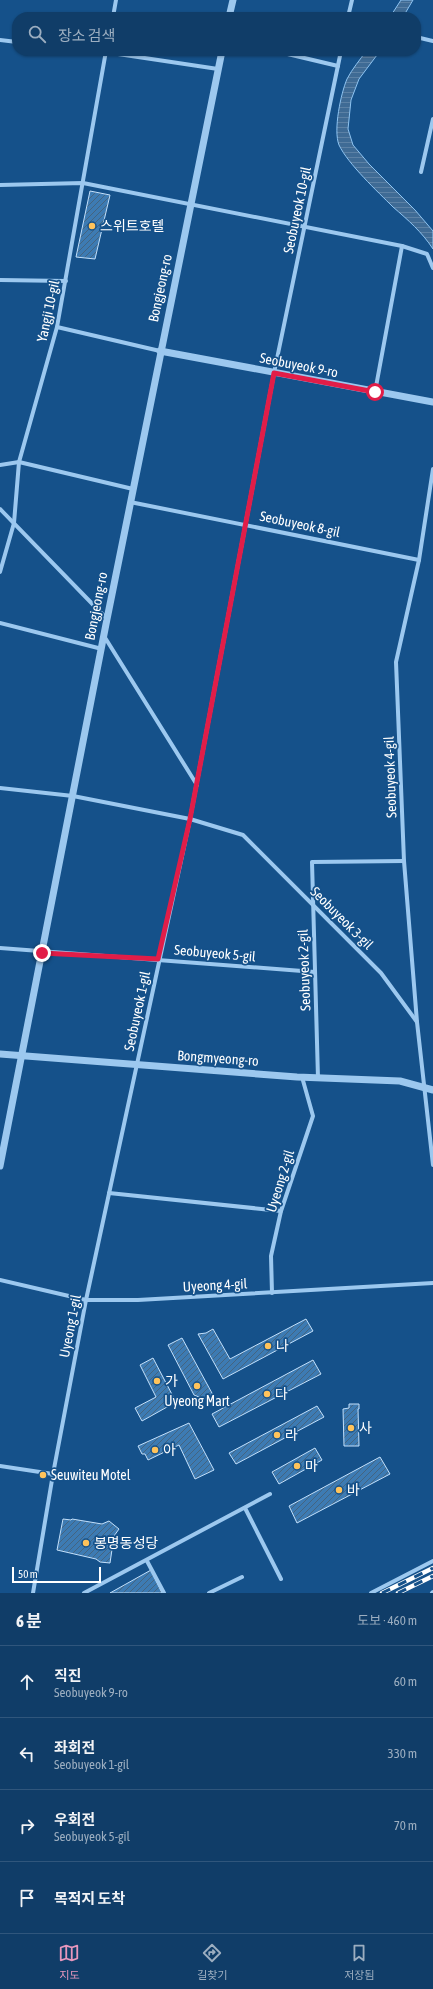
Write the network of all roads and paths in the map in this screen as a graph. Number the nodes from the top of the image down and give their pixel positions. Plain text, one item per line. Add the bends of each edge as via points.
1 (116, 0) edge
2 (233, 0) edge
3 (352, 0) edge
4 (114, 12) edge
5 (230, 12) edge
6 (349, 12) edge
7 (421, 38) edge
8 (0, 40) edge
9 (12, 41) edge
10 (433, 41) edge
11 (105, 56) edge
12 (132, 56) edge
13 (221, 56) edge
14 (296, 56) edge
15 (340, 56) edge
16 (338, 66) junction
17 (218, 69) junction
18 (433, 119) edge
19 (421, 172) dead end
20 (83, 183) junction
21 (0, 185) edge
22 (190, 204) junction
23 (305, 225) junction
24 (402, 246) junction
25 (433, 268) edge
26 (0, 280) edge
27 (66, 281) junction
28 (57, 327) junction
29 (160, 351) junction
30 (274, 373) junction
31 (375, 392) junction
32 (433, 402) edge
33 (19, 462) junction
34 (0, 465) edge
35 (433, 469) edge
36 (133, 489) junction
37 (130, 502) junction
38 (0, 509) edge
39 (14, 523) junction
40 (246, 524) junction
41 (419, 560) junction
42 (0, 572) edge
43 (106, 619) junction
44 (0, 623) edge
45 (104, 636) junction
46 (102, 649) junction
47 (196, 785) junction
48 (0, 788) edge
49 (73, 796) junction
50 (190, 819) junction
51 (404, 861) junction
52 (313, 904) junction
53 (0, 948) edge
54 (42, 953) junction
55 (158, 959) junction
56 (315, 972) junction
57 (417, 1022) junction
58 (0, 1054) edge
59 (22, 1055) junction
60 (137, 1065) junction
61 (302, 1077) junction
62 (318, 1078) junction
63 (424, 1087) junction
64 (433, 1090) edge
65 (433, 1165) edge
66 (0, 1166) edge
67 (109, 1193) junction
68 (281, 1211) junction
69 (0, 1280) edge
70 (433, 1282) edge
71 (272, 1293) junction
72 (86, 1300) junction
73 (0, 1466) edge
74 (53, 1474) junction
75 (270, 1494) dead end
76 (245, 1508) junction
77 (433, 1560) edge
78 (147, 1561) junction
79 (242, 1577) dead end
80 (281, 1579) dead end
81 (33, 1593) edge
82 (84, 1593) edge
83 (164, 1593) edge
84 (209, 1593) edge
85 (371, 1593) edge

1 - 4 street
2 - 5 street
3 - 6 street
7 - 10 street
8 - 9 street
11 - 20 street, Yangji 10-gil
12 - 17 street
13 - 17 street, Bongjeong-ro
14 - 16 street
15 - 16 street, Seobuyeok 10-gil
16 - 23 street, Seobuyeok 10-gil
17 - 22 street, Bongjeong-ro
18 - 19 street
20 - 21 street
20 - 22 street
20 - 27 street, Yangji 10-gil
22 - 23 street
22 - 29 street, Bongjeong-ro
23 - 24 street
23 - 30 street, Seobuyeok 10-gil
24 - 25 street via 427,254
24 - 31 street
26 - 27 street
27 - 28 street, Yangji 10-gil
28 - 29 street
28 - 33 street, Yangji 10-gil
29 - 30 street, Seobuyeok 9-ro
29 - 36 street, Bongjeong-ro
30 - 31 street, Seobuyeok 9-ro
30 - 40 street, Seobuyeok 1-gil
31 - 32 street, Seobuyeok 9-ro
33 - 34 street
33 - 36 street
33 - 39 street, Yangji 10-gil
35 - 41 street, Seobuyeok 4-gil
36 - 37 street, Bongjeong-ro
37 - 40 street, Seobuyeok 8-gil
37 - 43 street, Bongjeong-ro
38 - 39 street
39 - 42 street, Yangji 10-gil
39 - 43 street
40 - 41 street, Seobuyeok 8-gil
40 - 47 street, Seobuyeok 1-gil
41 - 51 street, Seobuyeok 4-gil via 396,662
43 - 45 street, Bongjeong-ro
44 - 46 street
45 - 46 street, Bongjeong-ro
45 - 47 street
46 - 49 street, Bongjeong-ro
47 - 50 street, Seobuyeok 1-gil
48 - 49 street
49 - 50 street
49 - 54 street, Bongjeong-ro
50 - 52 street, Seobuyeok 3-gil via 243,835
50 - 55 street, Seobuyeok 1-gil
51 - 52 street, Seobuyeok 2-gil via 312,862
51 - 57 street, Seobuyeok 4-gil
52 - 56 street, Seobuyeok 2-gil
52 - 57 street, Seobuyeok 3-gil via 381,973
53 - 54 street, Seobuyeok 5-gil
54 - 55 street, Seobuyeok 5-gil
54 - 59 street, Bongjeong-ro
55 - 56 street, Seobuyeok 5-gil
55 - 60 street, Seobuyeok 1-gil
56 - 62 street, Seobuyeok 2-gil
57 - 63 street, Seobuyeok 4-gil
58 - 59 street, Bongmyeong-ro
59 - 60 street, Bongmyeong-ro
59 - 66 street, Bongjeong-ro
60 - 61 street, Bongmyeong-ro
60 - 67 street, Uyeong 1-gil
61 - 62 street, Bongmyeong-ro
61 - 68 street, Uyeong 2-gil via 312,1116
62 - 63 street, Bongmyeong-ro via 400,1081
63 - 64 street, Bongmyeong-ro
63 - 65 street, Seobuyeok 4-gil
67 - 68 street
67 - 72 street, Uyeong 1-gil
68 - 71 street, Uyeong 2-gil via 271,1256
69 - 72 street, Uyeong 4-gil
70 - 71 street, Uyeong 4-gil
71 - 72 street, Uyeong 4-gil
72 - 74 street, Uyeong 1-gil
73 - 74 street
74 - 81 street, Uyeong 1-gil
75 - 76 street
76 - 78 street
76 - 80 street
77 - 85 street
78 - 82 street
78 - 83 street
79 - 84 street

